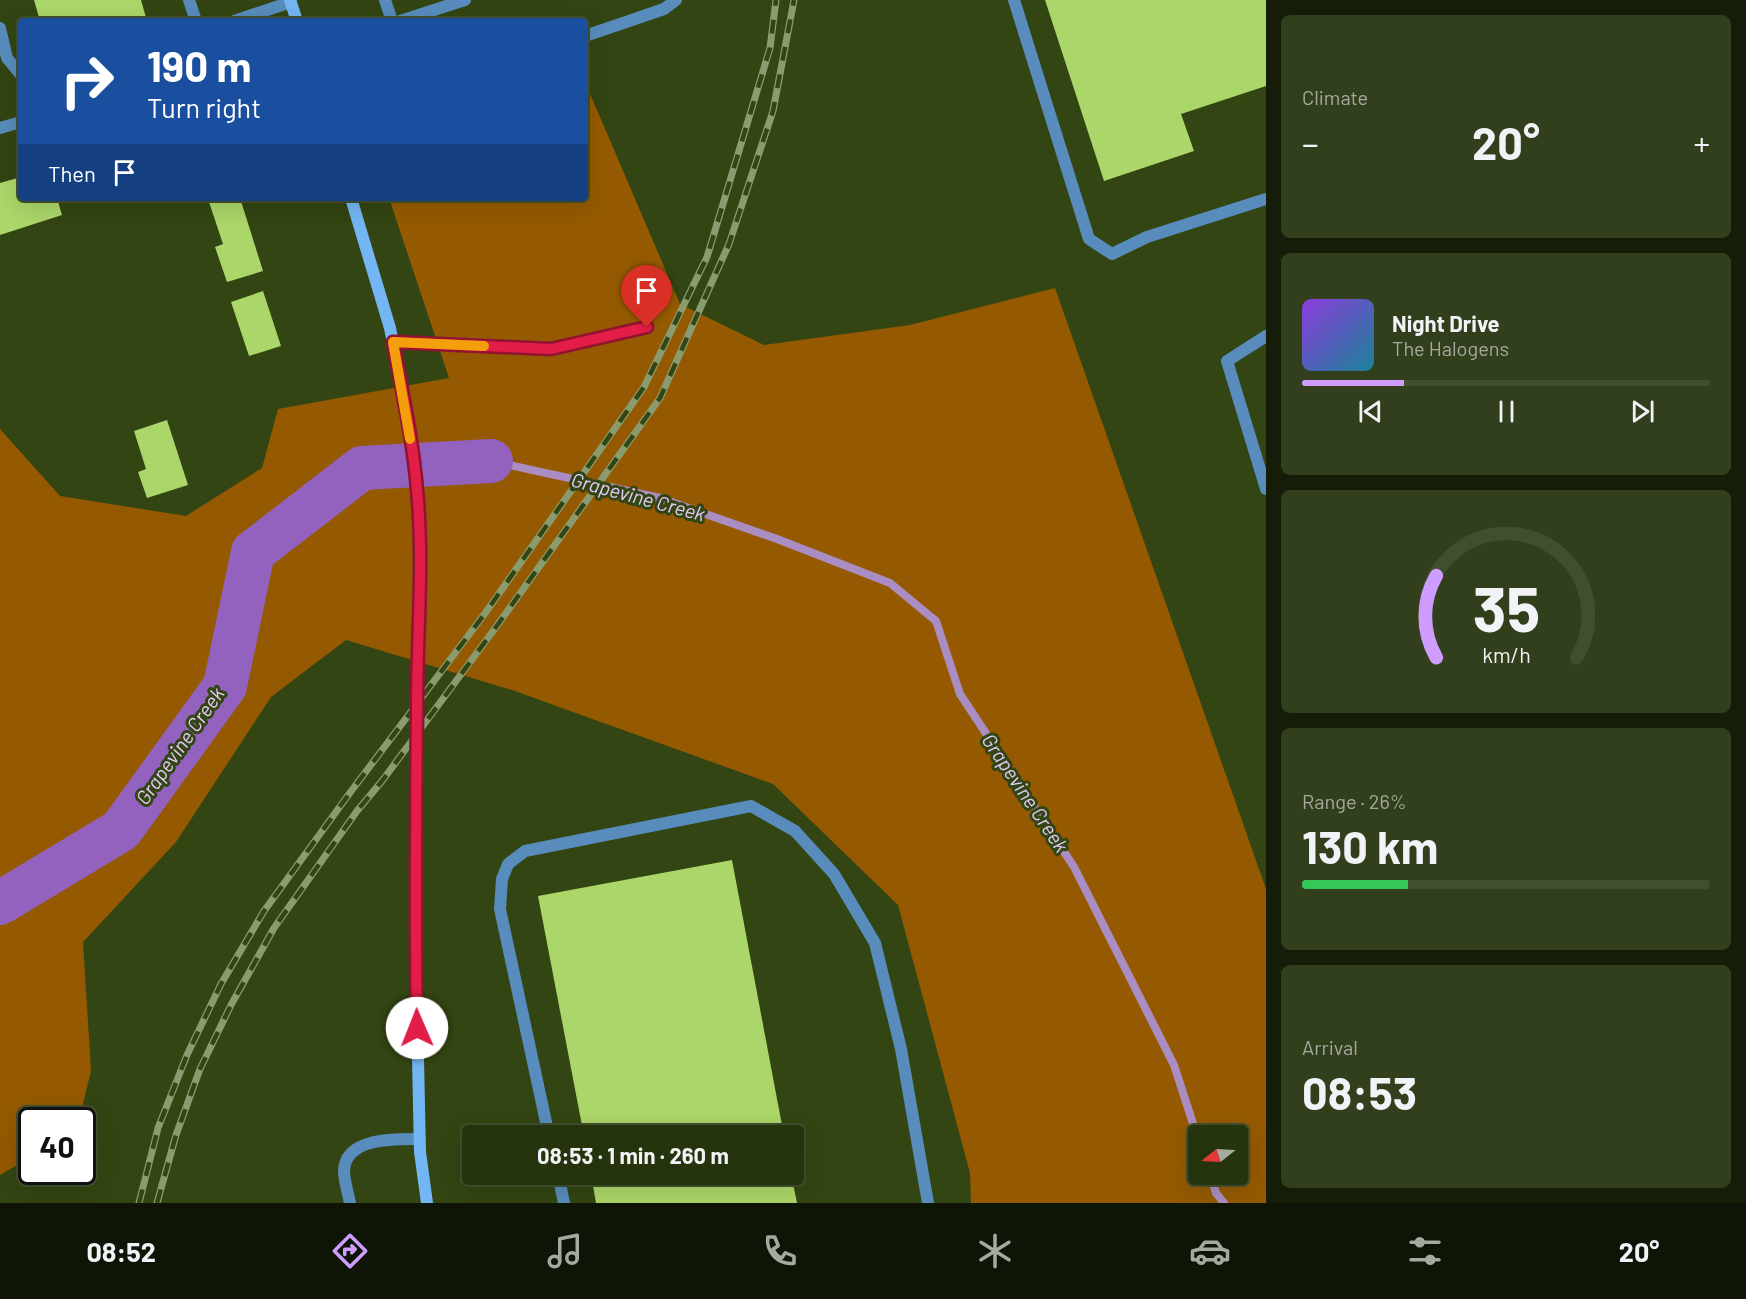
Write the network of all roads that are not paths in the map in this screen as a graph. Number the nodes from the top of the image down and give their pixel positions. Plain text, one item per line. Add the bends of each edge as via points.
1 (189, 0) edge
2 (385, 0) edge
3 (465, 0) edge
4 (676, 0) edge
5 (1014, 0) edge
6 (291, 1) edge
7 (195, 18) edge
8 (243, 18) edge
9 (296, 18) edge
10 (391, 18) edge
11 (409, 18) edge
12 (0, 28) edge
13 (588, 35) edge
14 (18, 71) edge
15 (18, 123) edge
16 (0, 128) edge
17 (1266, 199) edge
18 (352, 201) edge
19 (647, 327) dead end
20 (1266, 336) edge
21 (393, 342) junction
22 (1266, 489) edge
23 (547, 1125) edge
24 (419, 1139) junction
25 (560, 1185) edge
26 (350, 1203) edge
27 (427, 1203) edge
28 (564, 1203) edge
29 (928, 1203) edge

1 - 7 street
2 - 10 street
3 - 11 street
4 - 13 street via 664,9
5 - 17 street via 1089,239 1112,254 1147,237
6 - 8 street
6 - 9 street
12 - 14 street via 7,58
15 - 16 street
18 - 21 street
19 - 21 street via 551,349
20 - 22 street via 1227,361
21 - 24 street via 417,488 421,554 416,918
23 - 29 street via 500,909 502,879 508,864 525,851 751,806 795,831 834,874 875,943 901,1049
24 - 26 street via 366,1143 355,1150 346,1160 344,1171
24 - 27 street
25 - 28 street

